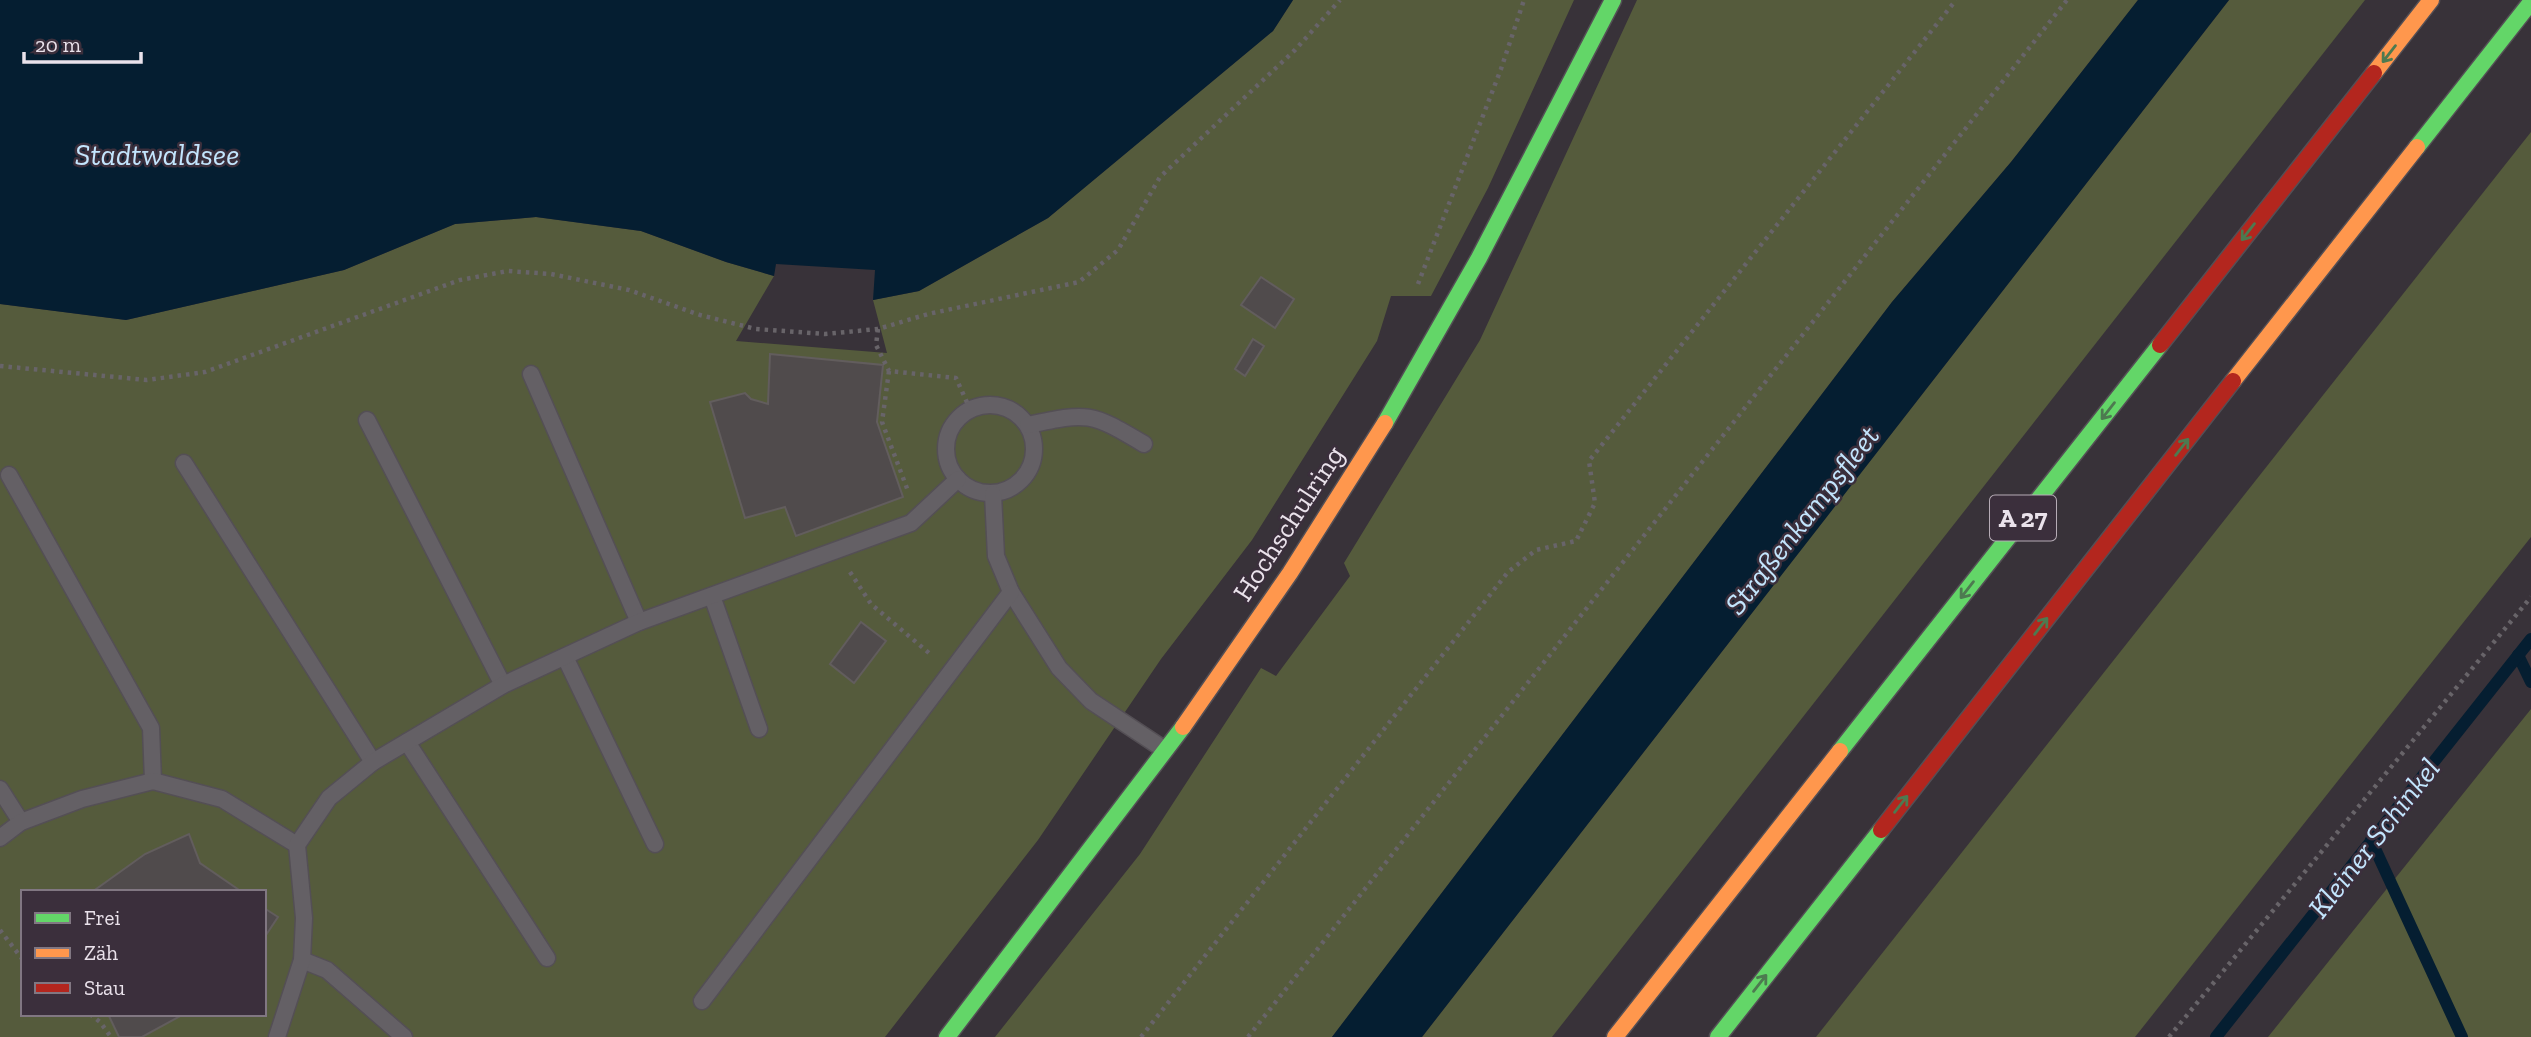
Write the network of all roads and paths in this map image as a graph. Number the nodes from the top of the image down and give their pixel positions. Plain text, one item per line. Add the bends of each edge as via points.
1 (1340, 0) edge
2 (1524, 0) edge
3 (1613, 0) edge
4 (1956, 0) edge
5 (2067, 0) edge
6 (2431, 0) edge
7 (2531, 2) edge
8 (1416, 296) dead end
9 (878, 329) junction
10 (0, 366) edge
11 (888, 371) junction
12 (531, 374) dead end
13 (970, 409) junction
14 (367, 420) dead end
15 (1028, 425) junction
16 (1144, 444) dead end
17 (184, 463) dead end
18 (9, 475) dead end
19 (958, 480) junction
20 (993, 494) junction
21 (923, 512) junction
22 (836, 551) junction
23 (1011, 592) junction
24 (712, 596) junction
25 (2531, 597) edge
26 (639, 622) junction
27 (565, 657) junction
28 (951, 671) junction
29 (503, 685) junction
30 (759, 729) dead end
31 (407, 742) junction
32 (1165, 750) junction
33 (373, 762) junction
34 (153, 781) junction
35 (0, 789) edge
36 (21, 822) junction
37 (0, 838) edge
38 (655, 844) dead end
39 (297, 845) junction
40 (0, 930) edge
41 (21, 957) edge
42 (547, 958) dead end
43 (302, 960) junction
44 (702, 1001) dead end
45 (92, 1016) edge
46 (111, 1037) edge
47 (277, 1037) edge
48 (404, 1037) edge
49 (947, 1037) edge
50 (1141, 1037) edge
51 (1248, 1037) edge
52 (1615, 1037) edge
53 (1718, 1037) edge
54 (2169, 1037) edge

1 - 9 path via 1295,50 1160,177 1118,250 1079,282
2 - 8 path via 1421,271
3 - 32 main road, Hochschulring via 1502,220 1393,411 1299,558
4 - 50 path via 1589,461 1595,503 1576,541 1536,550 1508,572
5 - 51 path
6 -> 52 main road, A 27
53 -> 7 main road, A 27
9 - 10 path via 825,334 756,329 629,290 551,274 508,271 460,280 205,372 147,380
9 - 11 path via 876,345
11 - 13 path via 957,378
11 - 21 path via 882,422 903,483
12 - 26 lane
13 - 15 lane via 1002,406
13 - 19 lane via 948,433 945,449
14 - 29 lane
15 - 16 lane via 1076,414 1094,417
15 - 20 lane via 1034,450 1026,475 1013,487
17 - 33 lane
18 - 34 lane via 150,728
19 - 20 lane via 973,491
19 - 21 lane
20 - 23 lane via 996,556
21 - 22 lane via 911,523
22 - 24 lane
22 - 28 path via 872,604
23 - 28 lane
23 - 32 lane via 1059,668 1091,701
24 - 26 lane
24 - 30 lane
25 - 54 path
26 - 27 lane
27 - 29 lane
27 - 38 lane
28 - 44 lane
29 - 31 lane
31 - 33 lane
31 - 42 lane
32 - 49 main road, Hochschulring
33 - 39 lane via 328,798
34 - 36 lane via 82,799
34 - 39 lane via 222,799
35 - 36 lane
36 - 37 lane
39 - 43 lane via 304,918
40 - 41 path
43 - 47 lane
43 - 48 lane via 327,970
45 - 46 path

